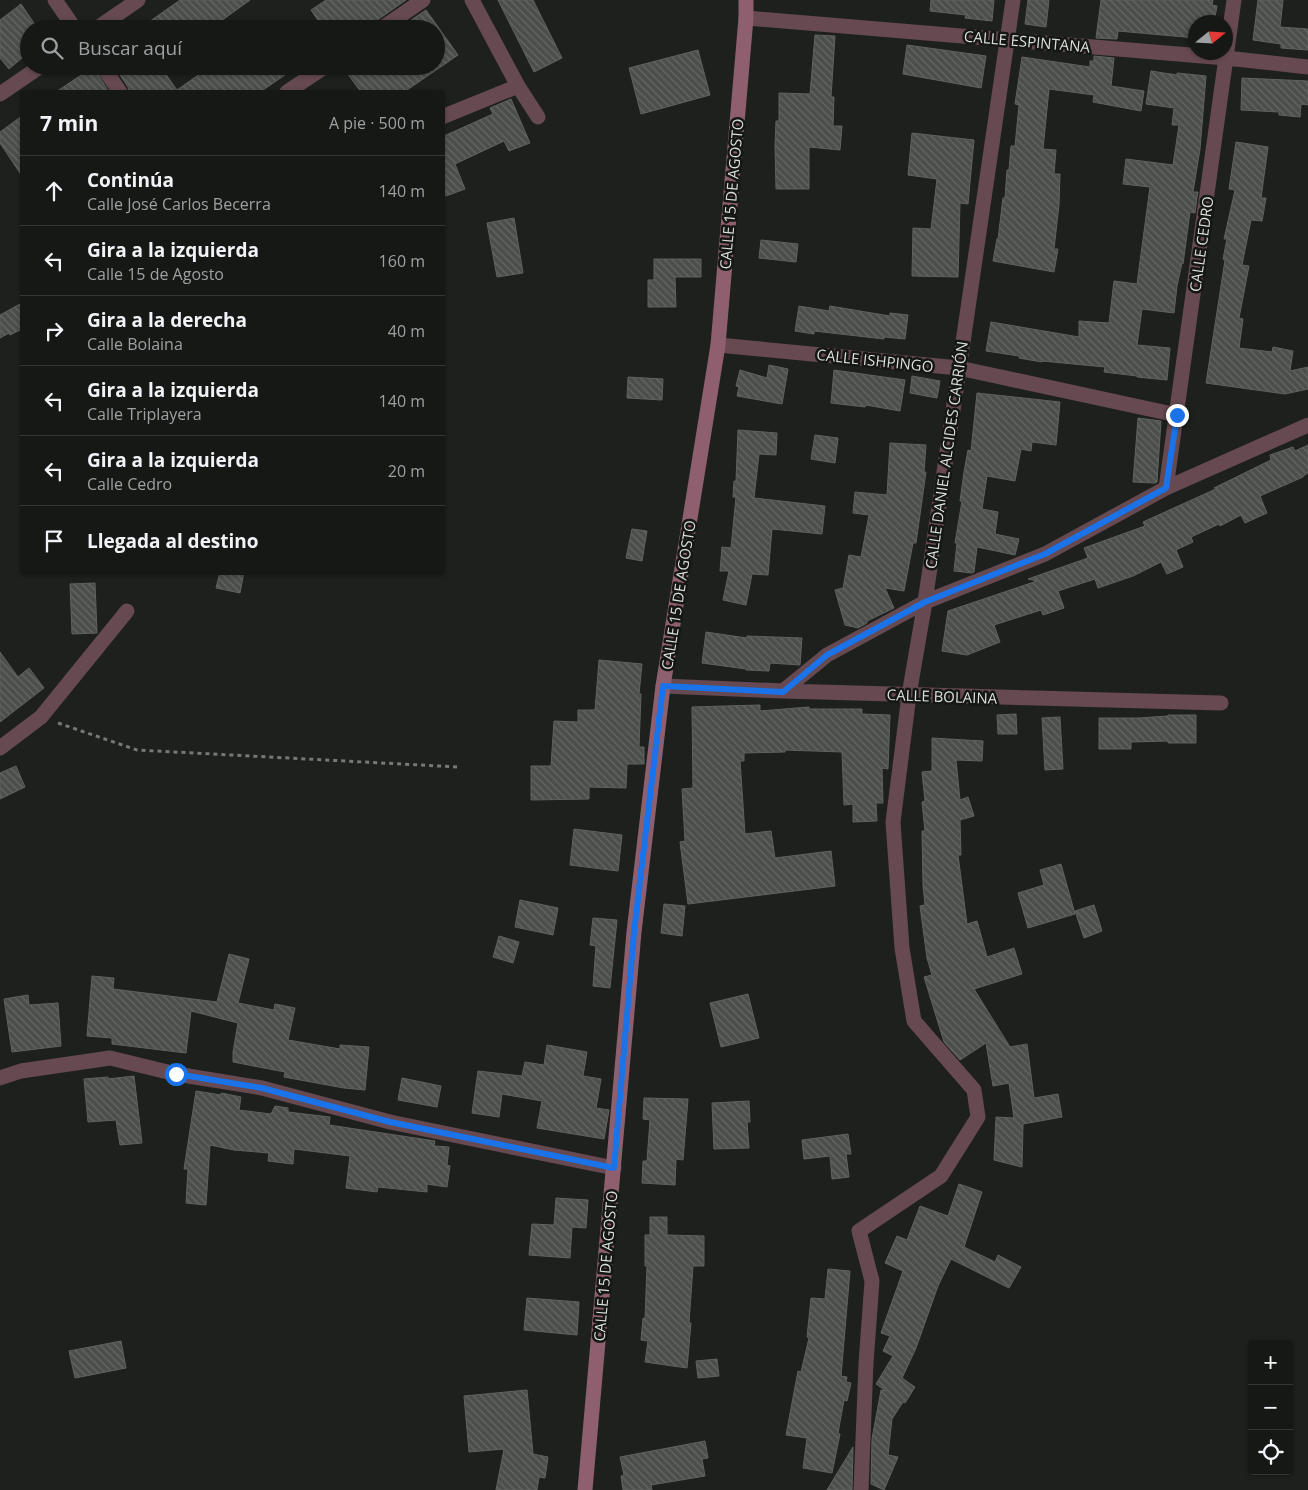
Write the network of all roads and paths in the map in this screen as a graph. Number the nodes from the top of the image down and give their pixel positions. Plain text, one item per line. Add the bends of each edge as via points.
1 (55, 0) edge
2 (138, 0) edge
3 (423, 0) edge
4 (472, 0) edge
5 (746, 0) edge
6 (1013, 0) edge
7 (1234, 0) edge
8 (1232, 15) edge
9 (746, 18) junction
10 (69, 20) edge
11 (109, 20) edge
12 (394, 20) edge
13 (1008, 40) junction
14 (1188, 55) edge
15 (1233, 59) edge
16 (1226, 60) edge
17 (1308, 67) edge
18 (28, 75) edge
19 (108, 75) edge
20 (313, 75) edge
21 (518, 86) junction
22 (119, 90) edge
23 (291, 90) edge
24 (0, 94) edge
25 (445, 116) edge
26 (538, 117) dead end
27 (718, 345) junction
28 (959, 368) junction
29 (1177, 415) junction
30 (1308, 425) edge
31 (1166, 488) junction
32 (925, 602) junction
33 (127, 611) dead end
34 (663, 686) junction
35 (783, 692) junction
36 (910, 695) junction
37 (1221, 703) dead end
38 (41, 717) junction
39 (0, 748) edge
40 (458, 767) dead end
41 (0, 1078) edge
42 (614, 1168) junction
43 (585, 1490) edge
44 (861, 1490) edge

1 - 10 street
2 - 11 street
3 - 12 street
4 - 21 street
5 - 9 street, CALLE 15 DE AGOSTO
6 - 13 street, CALLE DANIEL ALCIDES CARRIÓN
7 - 8 street, CALLE CEDRO
9 - 13 street, CALLE ESPINTANA
9 - 27 street, CALLE 15 DE AGOSTO
13 - 14 street, CALLE ESPINTANA
13 - 28 street, CALLE DANIEL ALCIDES CARRIÓN
15 - 17 street, CALLE ESPINTANA
16 - 29 street, CALLE CEDRO
18 - 24 street
19 - 22 street
20 - 23 street
21 - 25 street
21 - 26 street
27 - 28 street, CALLE ISHPINGO
27 - 34 street, CALLE 15 DE AGOSTO
28 - 29 street, CALLE ISHPINGO
28 - 32 street, CALLE DANIEL ALCIDES CARRIÓN
29 - 31 street, CALLE CEDRO
30 - 31 street
31 - 32 street via 1045,554
32 - 35 street via 827,655
32 - 36 street, CALLE DANIEL ALCIDES CARRIÓN
33 - 38 street
34 - 35 street, CALLE BOLAINA
34 - 42 street, CALLE 15 DE AGOSTO via 634,932
35 - 36 street, CALLE BOLAINA
36 - 37 street, CALLE BOLAINA
36 - 44 street, CALLE DANIEL ALCIDES CARRIÓN via 893,822 902,948 914,1021 974,1090 978,1117 941,1176 859,1231 872,1281
38 - 39 street
38 - 40 path via 137,750
41 - 42 street via 21,1071 110,1058 176,1074 262,1088 390,1122
42 - 43 street, CALLE 15 DE AGOSTO

